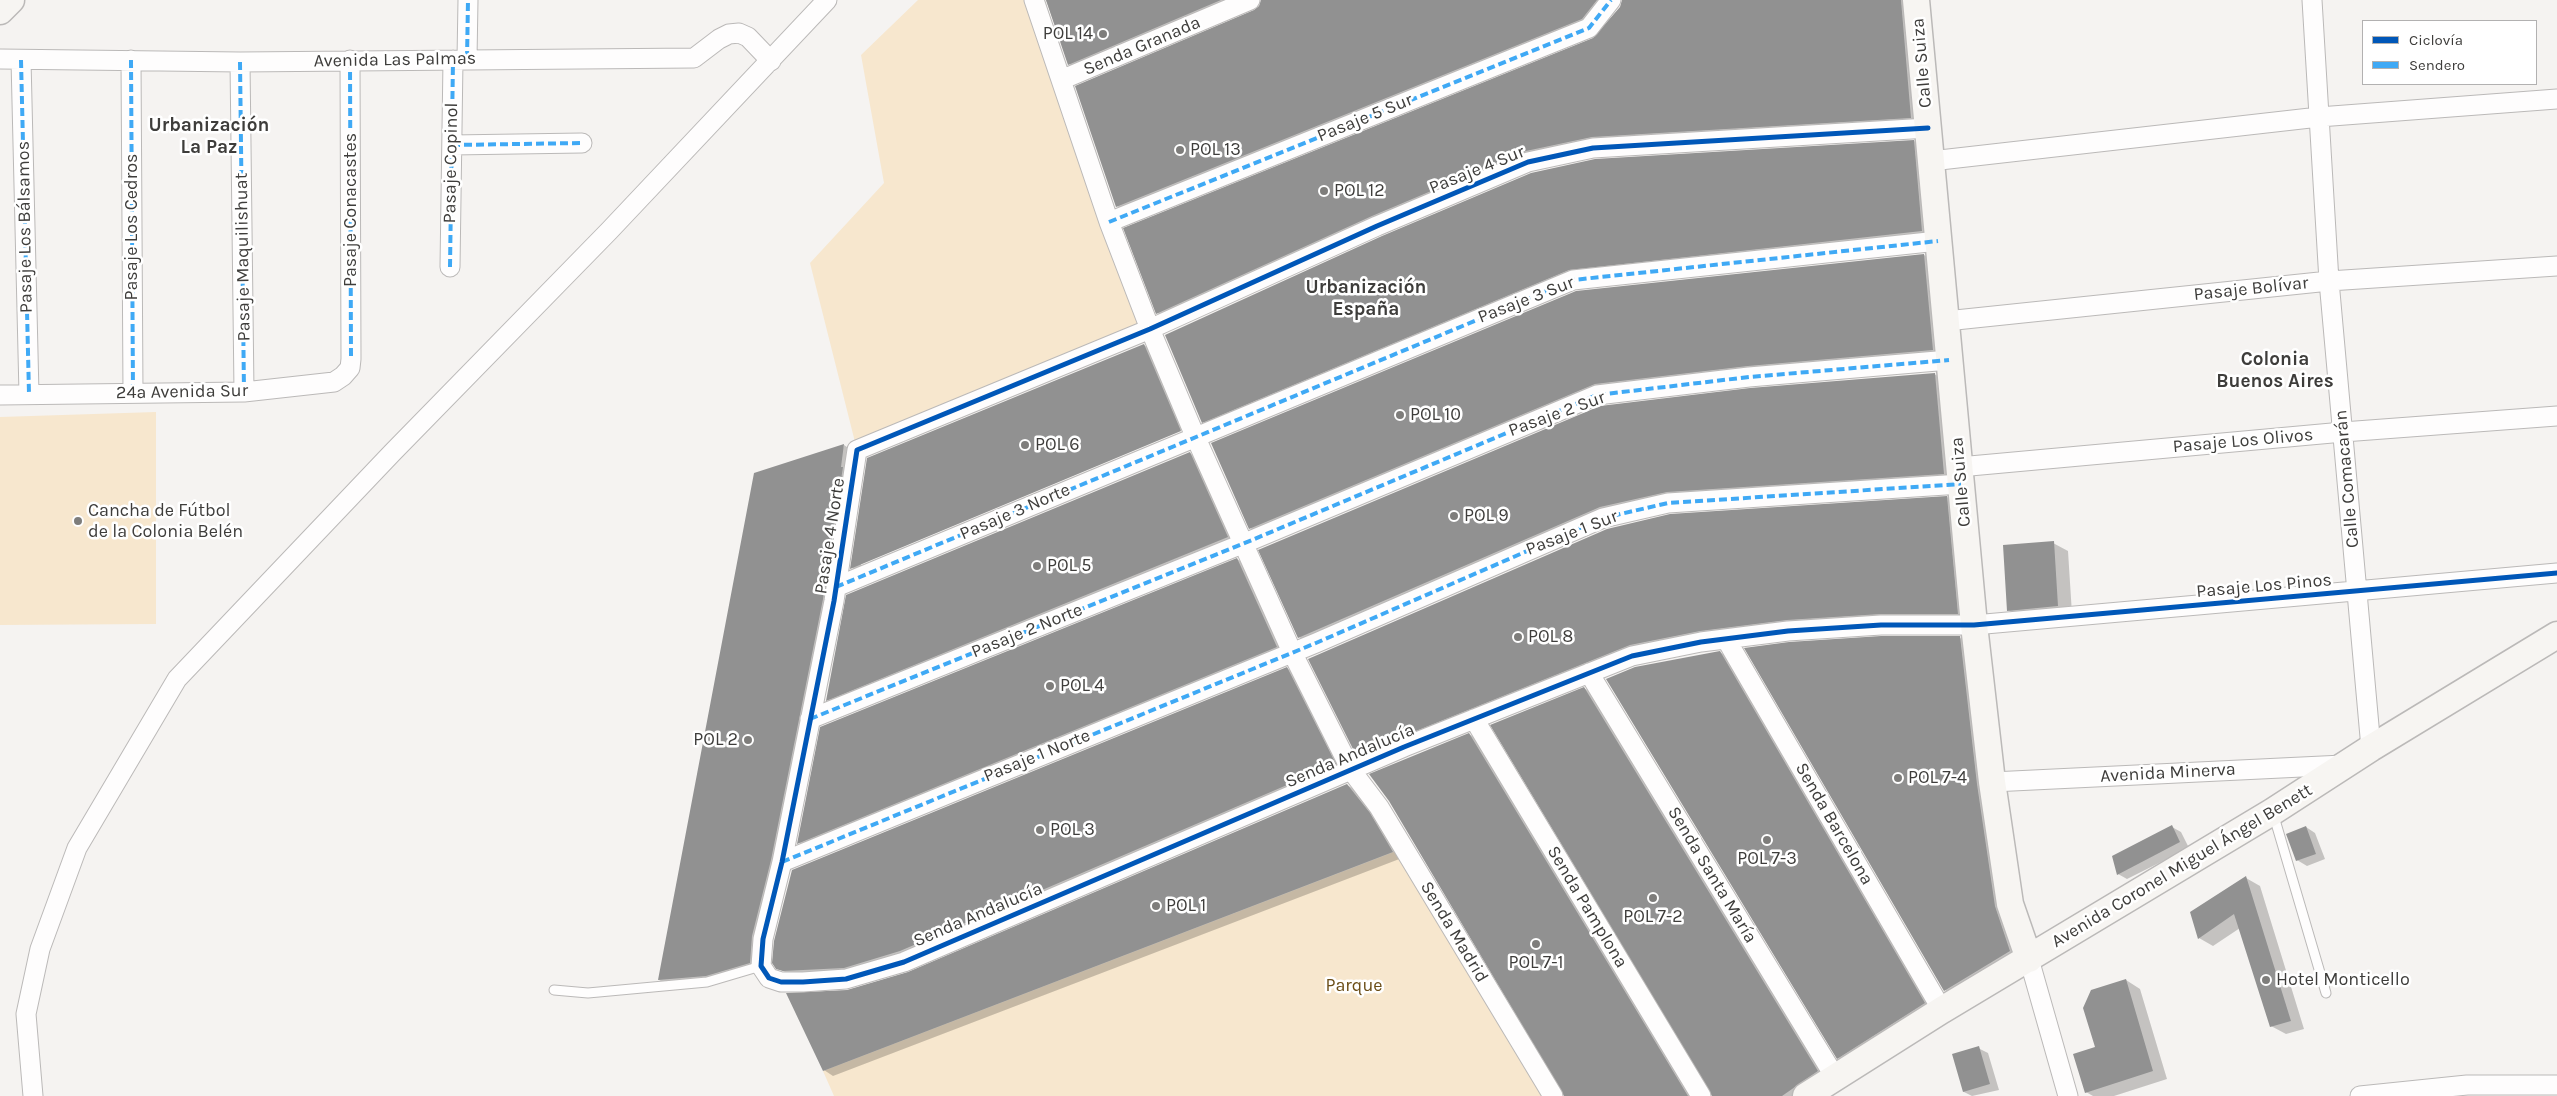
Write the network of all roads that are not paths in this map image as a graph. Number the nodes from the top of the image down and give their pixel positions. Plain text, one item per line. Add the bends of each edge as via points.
1 (11, 0) edge
2 (468, 0) edge
3 (827, 0) edge
4 (1034, 0) edge
5 (1250, 0) edge
6 (1611, 0) edge
7 (1916, 0) edge
8 (2312, 0) edge
9 (0, 11) edge
10 (0, 59) edge
11 (21, 60) junction
12 (131, 60) junction
13 (350, 60) junction
14 (460, 60) junction
15 (771, 60) junction
16 (240, 62) junction
17 (1060, 80) junction
18 (2557, 99) edge
19 (2319, 118) junction
20 (1928, 128) junction
21 (582, 143) dead end
22 (452, 145) junction
23 (1930, 161) junction
24 (1109, 222) junction
25 (1938, 242) junction
26 (2557, 266) edge
27 (450, 267) dead end
28 (2329, 281) junction
29 (1946, 321) junction
30 (1150, 329) junction
31 (351, 360) joint
32 (1949, 360) junction
33 (244, 392) junction
34 (133, 393) junction
35 (0, 394) edge
36 (29, 394) junction
37 (2557, 416) edge
38 (2343, 432) junction
39 (1195, 436) junction
40 (1960, 476) junction
41 (1244, 543) junction
42 (2557, 573) edge
43 (836, 587) junction
44 (2357, 591) junction
45 (1974, 625) junction
46 (2557, 634) edge
47 (1726, 639) junction
48 (1292, 652) junction
49 (1589, 673) junction
50 (810, 719) junction
51 (1474, 719) junction
52 (2371, 748) junction
53 (2344, 765) junction
54 (1351, 770) junction
55 (1992, 782) junction
56 (2272, 812) junction
57 (782, 862) junction
58 (2029, 959) junction
59 (761, 966) junction
60 (554, 990) dead end
61 (2326, 993) dead end
62 (1942, 1010) junction
63 (1835, 1078) junction
64 (2557, 1085) edge
65 (33, 1096) edge
66 (1553, 1096) edge
67 (1701, 1096) edge
68 (1806, 1096) edge
69 (2068, 1096) edge
70 (2360, 1096) edge

1 - 9 street
2 - 14 street, Pasaje Copinol
3 - 15 street
4 - 17 street, Senda Madrid
5 - 17 street, Senda Granada
6 - 24 street, Pasaje 5 Sur via 1588,28
7 - 20 street, Calle Suiza
8 - 19 street, Calle Comacarán
10 - 11 street, Avenida Las Palmas
11 - 12 street, Avenida Las Palmas
11 - 36 street, Pasaje Los Bálsamos
12 - 16 street, Avenida Las Palmas
12 - 34 street, Pasaje Los Cedros
13 - 14 street, Avenida Las Palmas
13 - 16 street, Avenida Las Palmas
13 - 31 street, Pasaje Conacastes
14 - 15 street, Avenida Las Palmas via 694,58 719,39 739,33 748,37
14 - 22 street, Pasaje Copinol
15 - 65 street via 177,679 77,848 40,948 26,1014
16 - 33 street, Pasaje Maquilishuat
17 - 24 street, Senda Madrid
18 - 19 street
19 - 23 street
19 - 28 street, Calle Comacarán
20 - 23 street, Calle Suiza
20 - 30 street, Pasaje 4 Sur via 1593,148 1528,162
21 - 22 street
22 - 27 street, Pasaje Copinol
23 - 25 street, Calle Suiza
24 - 30 street, Senda Madrid
25 - 29 street, Calle Suiza
25 - 39 street, Pasaje 3 Sur via 1573,280
26 - 28 street, Pasaje Bolívar
28 - 29 street, Pasaje Bolívar
28 - 38 street, Calle Comacarán
29 - 32 street, Calle Suiza
30 - 39 street, Senda Madrid
30 - 43 street, Pasaje 4 Norte via 857,450
31 - 33 street, 24a Avenida Sur via 350,368 334,382
32 - 40 street, Calle Suiza
32 - 41 street, Pasaje 2 Sur via 1749,377 1597,395
33 - 34 street, 24a Avenida Sur
34 - 36 street, 24a Avenida Sur
35 - 36 street, 24a Avenida Sur
37 - 38 street, Pasaje Los Olivos
38 - 40 street, Pasaje Los Olivos
38 - 44 street, Calle Comacarán
39 - 41 street, Senda Madrid
39 - 43 street, Pasaje 3 Norte
40 - 45 street, Calle Suiza
40 - 48 street, Pasaje 1 Sur via 1668,503 1604,518
41 - 48 street, Senda Madrid
41 - 50 street, Pasaje 2 Norte
42 - 44 street, Pasaje Los Pinos
43 - 50 street, Pasaje 4 Norte
44 - 45 street, Pasaje Los Pinos
44 - 52 street, Calle Comacarán
45 - 47 street, Senda Andalucía via 1881,625
45 - 55 street, Calle Suiza
46 - 52 street, Avenida Coronel Miguel Ángel Benett
47 - 49 street, Senda Andalucía via 1632,656
47 - 62 street, Senda Barcelona
48 - 54 street, Senda Madrid
48 - 57 street, Pasaje 1 Norte
49 - 51 street, Senda Andalucía
49 - 63 street, Senda Santa María
50 - 57 street, Pasaje 4 Norte
51 - 54 street, Senda Andalucía
51 - 67 street, Senda Pamplona
52 - 53 street, Avenida Coronel Miguel Ángel Benett
53 - 55 street, Avenida Minerva
53 - 56 street, Avenida Coronel Miguel Ángel Benett
54 - 59 street, Senda Andalucía via 904,962 846,979 802,982 780,982 769,978
54 - 66 street, Senda Madrid via 1379,807
55 - 58 street, Calle Suiza via 2010,904
56 - 58 street, Avenida Coronel Miguel Ángel Benett
56 - 61 lane
57 - 59 street, Pasaje 4 Norte via 763,939
58 - 62 street, Avenida Coronel Miguel Ángel Benett
58 - 69 street
59 - 60 lane via 707,982 588,993
62 - 63 street, Avenida Coronel Miguel Ángel Benett
63 - 68 street, Avenida Coronel Miguel Ángel Benett
64 - 70 street via 2467,1085

